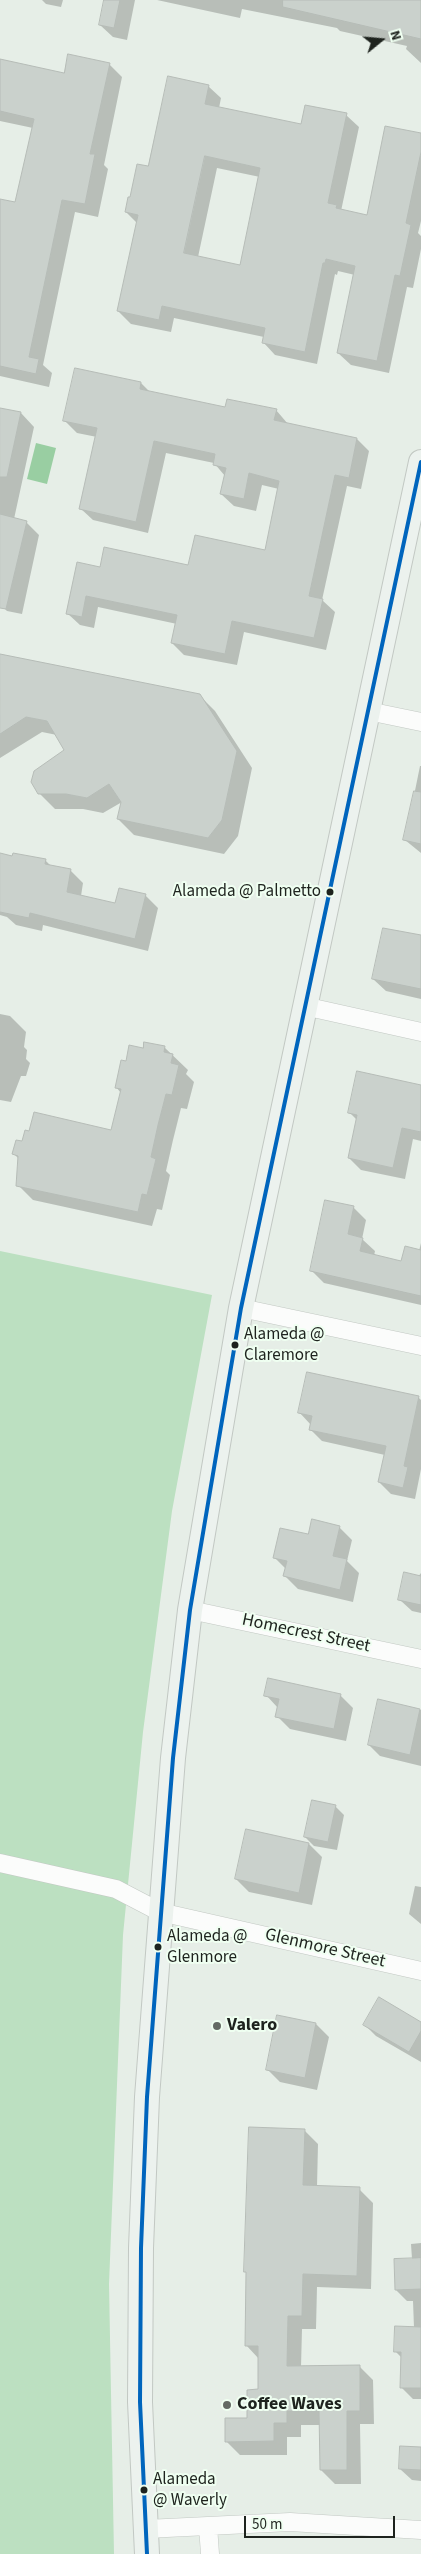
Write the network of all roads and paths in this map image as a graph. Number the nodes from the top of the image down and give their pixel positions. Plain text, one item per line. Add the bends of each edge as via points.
1 (420, 471) edge
2 (368, 711) junction
3 (421, 722) edge
4 (304, 1006) junction
5 (421, 1032) edge
6 (240, 1308) junction
7 (421, 1346) edge
8 (190, 1610) junction
9 (421, 1659) edge
10 (0, 1863) edge
11 (160, 1912) junction
12 (421, 1971) edge
13 (208, 2526) junction
14 (146, 2529) junction
15 (421, 2530) edge
16 (147, 2554) edge
17 (210, 2554) edge

1 - 2 main road
2 - 3 street
2 - 4 main road
4 - 5 street
4 - 6 main road
6 - 7 street
6 - 8 main road
8 - 9 street, Homecrest Street
8 - 11 main road
10 - 11 street, Glenmore Street via 116,1889
11 - 12 street, Glenmore Street
11 - 14 main road via 147,2096 141,2248 140,2402
13 - 14 street
13 - 15 street via 290,2522
13 - 17 street
14 - 16 main road

